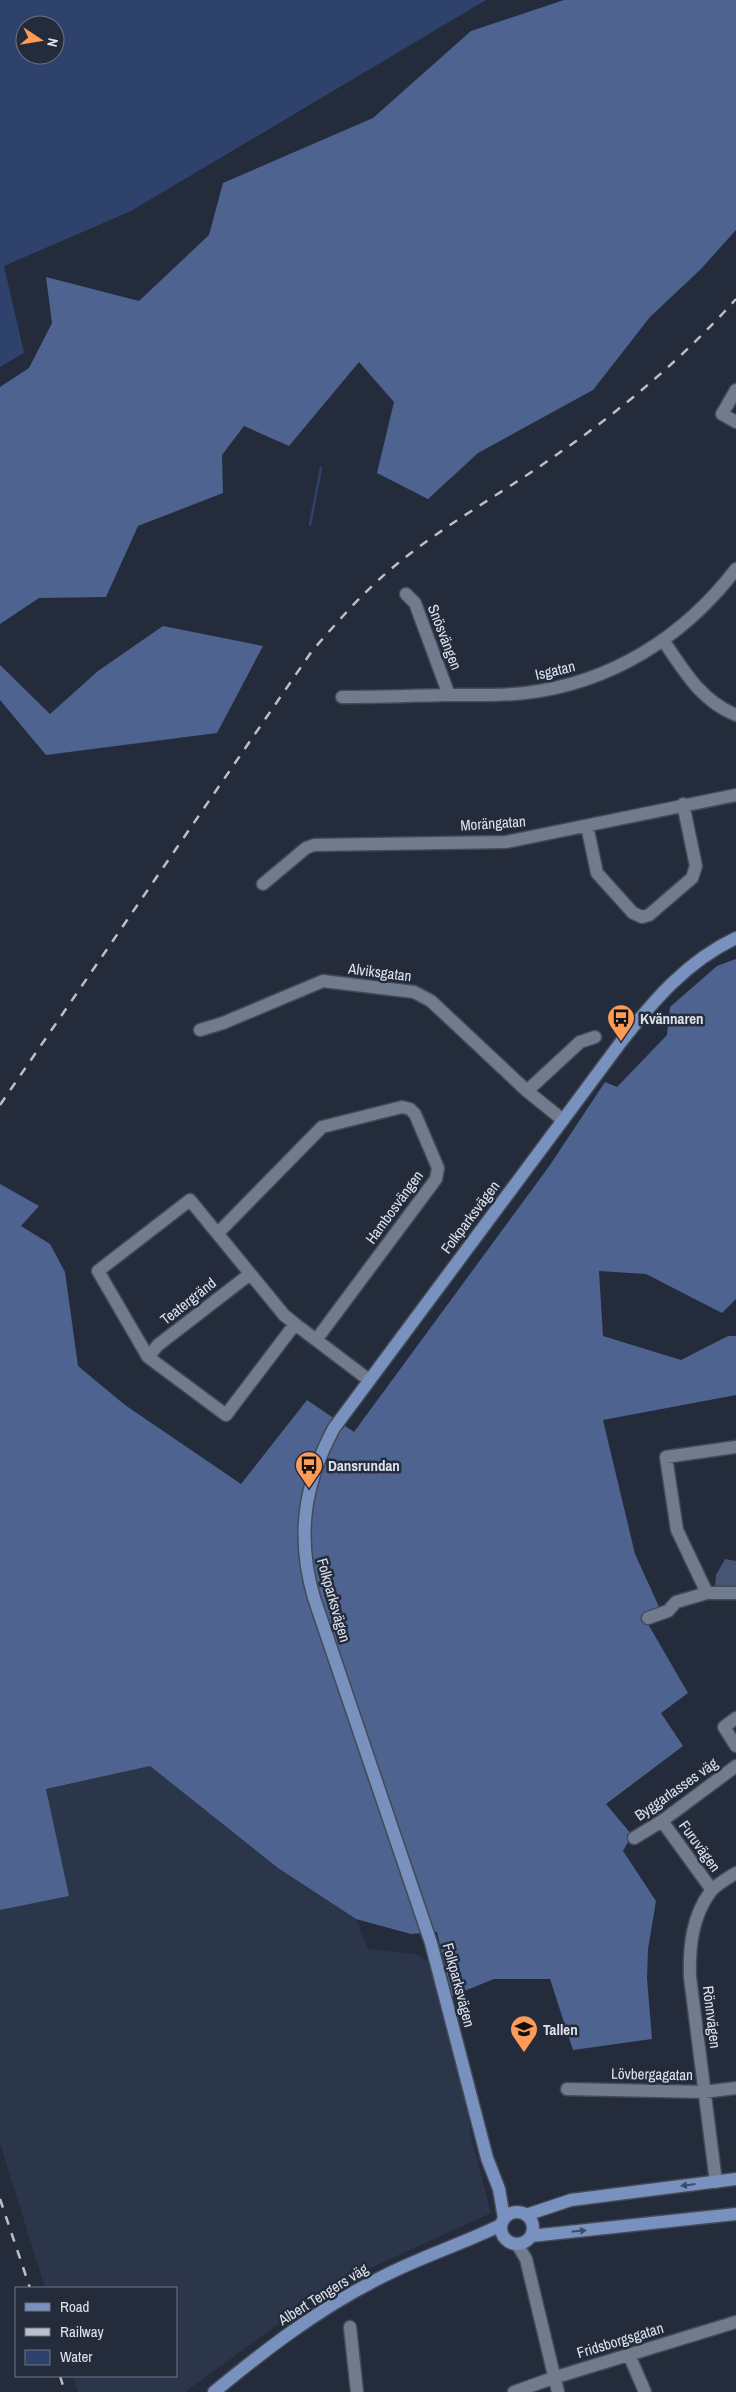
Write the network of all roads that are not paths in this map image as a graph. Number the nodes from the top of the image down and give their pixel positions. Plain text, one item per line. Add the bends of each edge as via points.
1 (736, 390) edge
2 (736, 422) edge
3 (736, 569) edge
4 (406, 594) dead end
5 (663, 640) junction
6 (449, 695) junction
7 (342, 697) dead end
8 (736, 715) edge
9 (736, 795) edge
10 (683, 804) junction
11 (587, 826) junction
12 (262, 884) dead end
13 (736, 938) edge
14 (200, 1030) dead end
15 (594, 1037) dead end
16 (526, 1091) junction
17 (563, 1120) junction
18 (218, 1233) junction
19 (250, 1274) junction
20 (295, 1324) junction
21 (316, 1340) junction
22 (148, 1357) junction
23 (369, 1380) junction
24 (736, 1446) edge
25 (707, 1593) junction
26 (736, 1593) edge
27 (648, 1618) dead end
28 (736, 1718) edge
29 (736, 1746) edge
30 (736, 1766) edge
31 (662, 1821) junction
32 (634, 1838) dead end
33 (736, 1873) edge
34 (712, 1890) junction
35 (736, 2088) edge
36 (567, 2090) dead end
37 (704, 2092) junction
38 (736, 2179) edge
39 (716, 2182) junction
40 (499, 2189) junction
41 (524, 2214) junction
42 (736, 2214) edge
43 (503, 2221) junction
44 (530, 2237) junction
45 (504, 2238) junction
46 (461, 2244) junction
47 (517, 2244) junction
48 (526, 2259) junction
49 (736, 2322) edge
50 (350, 2327) dead end
51 (629, 2355) junction
52 (553, 2378) junction
53 (214, 2392) edge
54 (357, 2392) edge
55 (514, 2392) edge
56 (558, 2392) edge
57 (645, 2392) edge

1 - 2 street via 722,414
3 - 5 street, Isgatan via 706,605
4 - 6 street, Snösvängen via 415,603
5 - 6 street, Isgatan via 636,658 573,683 525,693
5 - 8 street via 700,692 715,705
6 - 7 street, Isgatan
9 - 10 street, Morängatan
10 - 11 street, Morängatan
10 - 11 street via 696,866 692,878 649,915 642,917 633,913 597,872
11 - 12 street, Morängatan via 506,842 314,845
13 - 17 main road, Folkparksvägen via 705,955 668,985
14 - 16 street, Alviksgatan via 323,981 414,992 432,1001
15 - 16 street via 580,1042
16 - 17 street, Alviksgatan
17 - 23 main road, Folkparksvägen
18 - 19 street
18 - 21 street, Hambosvängen via 322,1127 402,1107 415,1114 438,1168 436,1179
18 - 22 street via 190,1200 98,1271
19 - 20 street
19 - 22 street, Teatergränd via 158,1345
20 - 21 street
20 - 22 street via 226,1415
21 - 23 street
23 - 40 main road, Folkparksvägen via 334,1428 312,1479 304,1527 308,1577 430,1942 487,2158
24 - 25 street via 666,1458 677,1530
25 - 26 street
25 - 27 street via 676,1602 668,1611
28 - 29 street via 724,1728
30 - 31 street, Byggarlasses väg
31 - 32 street, Byggarlasses väg
31 - 34 street, Furuvägen
33 - 34 street, Rönnvägen
34 - 37 street, Rönnvägen via 701,1908 689,1952
35 - 37 street, Lövbergagatan
36 - 37 street, Lövbergagatan
37 - 39 street, Rönnvägen
38 - 39 main road
39 -> 41 main road via 571,2200
40 - 41 main road, Folkparksvägen
40 - 43 main road, Folkparksvägen
41 - 43 main road via 512,2213
41 - 44 main road via 533,2225
44 -> 42 main road
43 - 45 main road
43 - 46 main road, Albert Tengers väg
44 - 47 main road
44 - 48 street
45 - 46 main road, Albert Tengers väg
45 - 47 main road
46 - 53 main road, Albert Tengers väg via 409,2264 335,2302 275,2343
47 - 48 street
48 - 52 street
49 - 51 street, Fridsborgsgatan
50 - 54 street
51 - 52 street, Fridsborgsgatan
51 - 57 street
52 - 55 street, Fridsborgsgatan
52 - 56 street

